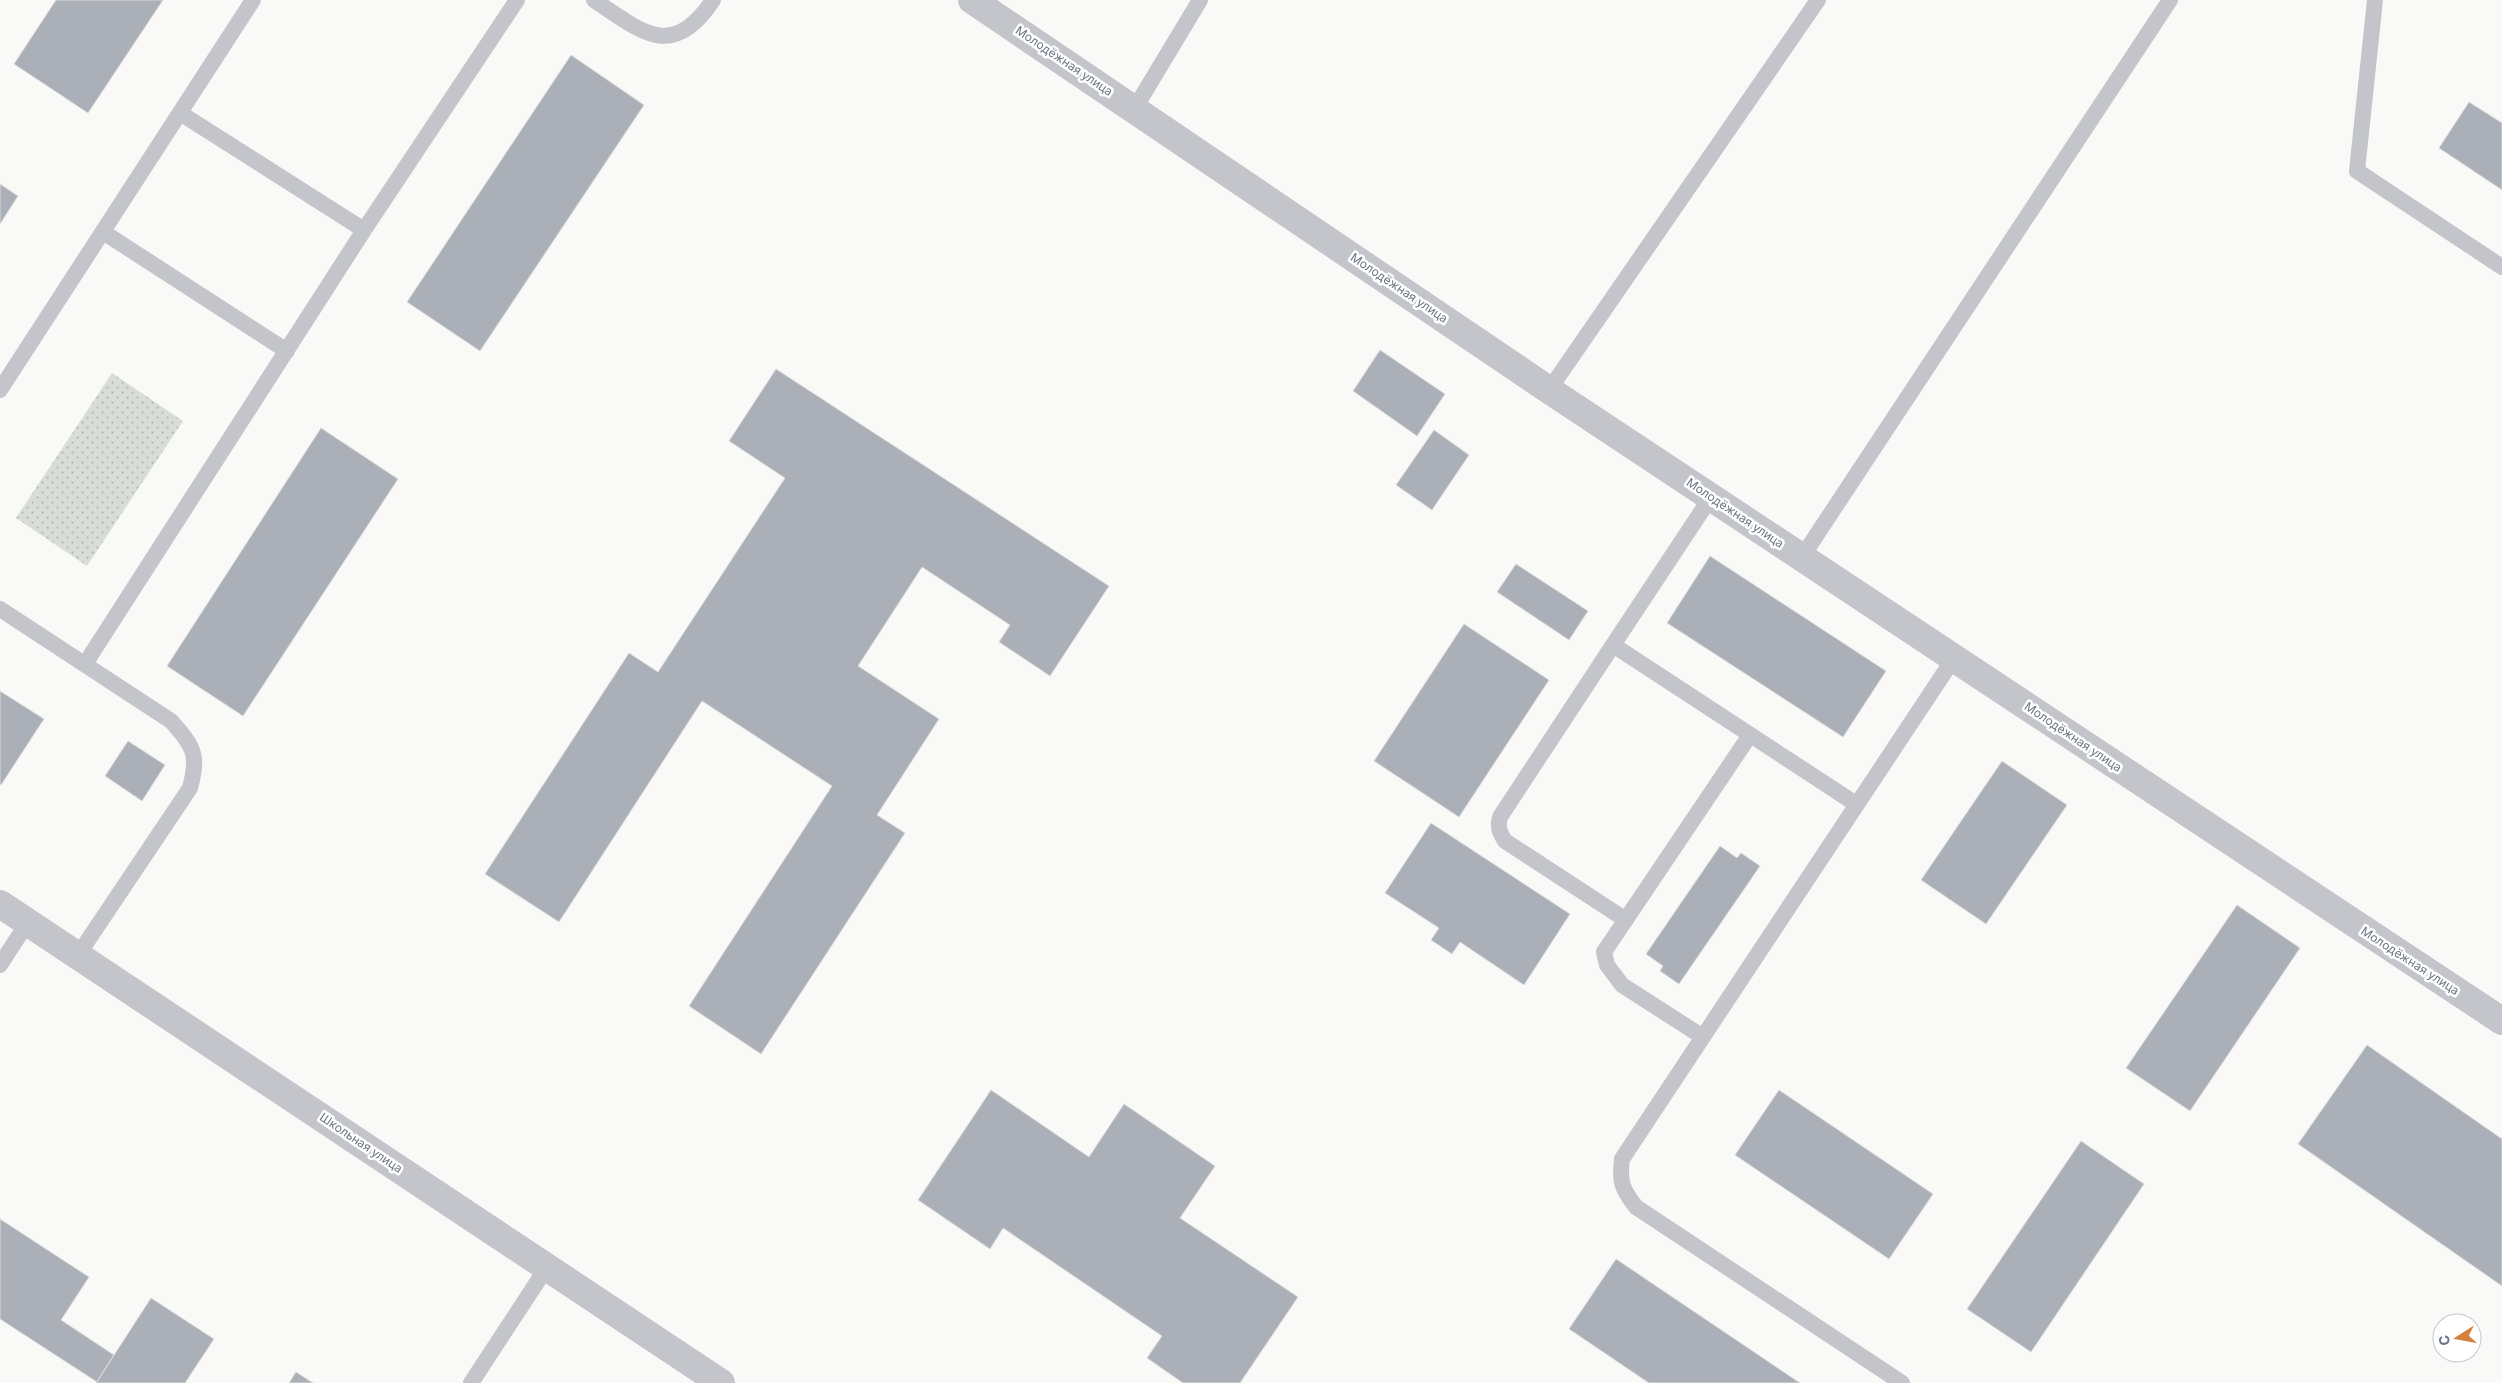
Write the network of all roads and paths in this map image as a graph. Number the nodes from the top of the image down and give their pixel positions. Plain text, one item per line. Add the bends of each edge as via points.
1 (253, 0) edge
2 (517, 0) edge
3 (594, 0) edge
4 (713, 0) edge
5 (972, 0) edge
6 (1200, 0) edge
7 (1818, 0) edge
8 (2170, 0) edge
9 (2375, 0) edge
10 (1136, 108) junction
11 (180, 114) junction
12 (364, 230) junction
13 (103, 232) junction
14 (2502, 267) edge
15 (287, 350) junction
16 (0, 390) edge
17 (1549, 390) junction
18 (1710, 497) junction
19 (1802, 557) junction
20 (0, 609) edge
21 (1614, 645) junction
22 (1954, 658) junction
23 (85, 664) junction
24 (1750, 734) junction
25 (1856, 804) junction
26 (0, 904) edge
27 (1626, 920) junction
28 (28, 922) junction
29 (78, 955) junction
30 (0, 966) edge
31 (2502, 1021) edge
32 (1703, 1037) junction
33 (547, 1267) junction
34 (471, 1383) edge
35 (721, 1383) edge
36 (1902, 1383) edge

1 - 11 lane
2 - 12 lane
3 - 4 lane via 644,33 663,37 683,31 700,19
5 - 10 street, Молодёжная улица
6 - 10 lane
7 - 17 lane
8 - 19 lane
9 - 14 lane via 2358,171
10 - 17 street, Молодёжная улица
11 - 12 lane
11 - 13 lane
12 - 15 lane
13 - 15 lane
13 - 16 lane
15 - 23 lane
17 - 18 street, Молодёжная улица
18 - 19 street, Молодёжная улица
18 - 21 lane
19 - 22 street, Молодёжная улица
20 - 23 lane
21 - 24 lane
21 - 27 lane via 1498,824 1505,841
22 - 25 lane
22 - 31 street, Молодёжная улица
23 - 29 lane via 171,721 191,743 196,767 190,788
24 - 25 lane
24 - 27 lane
25 - 32 lane
26 - 28 street, Школьная улица
27 - 32 lane via 1604,952 1613,975
28 - 29 street, Школьная улица
28 - 30 lane
29 - 33 street, Школьная улица
32 - 36 lane via 1622,1159 1623,1190 1636,1206
33 - 34 lane
33 - 35 street, Школьная улица

